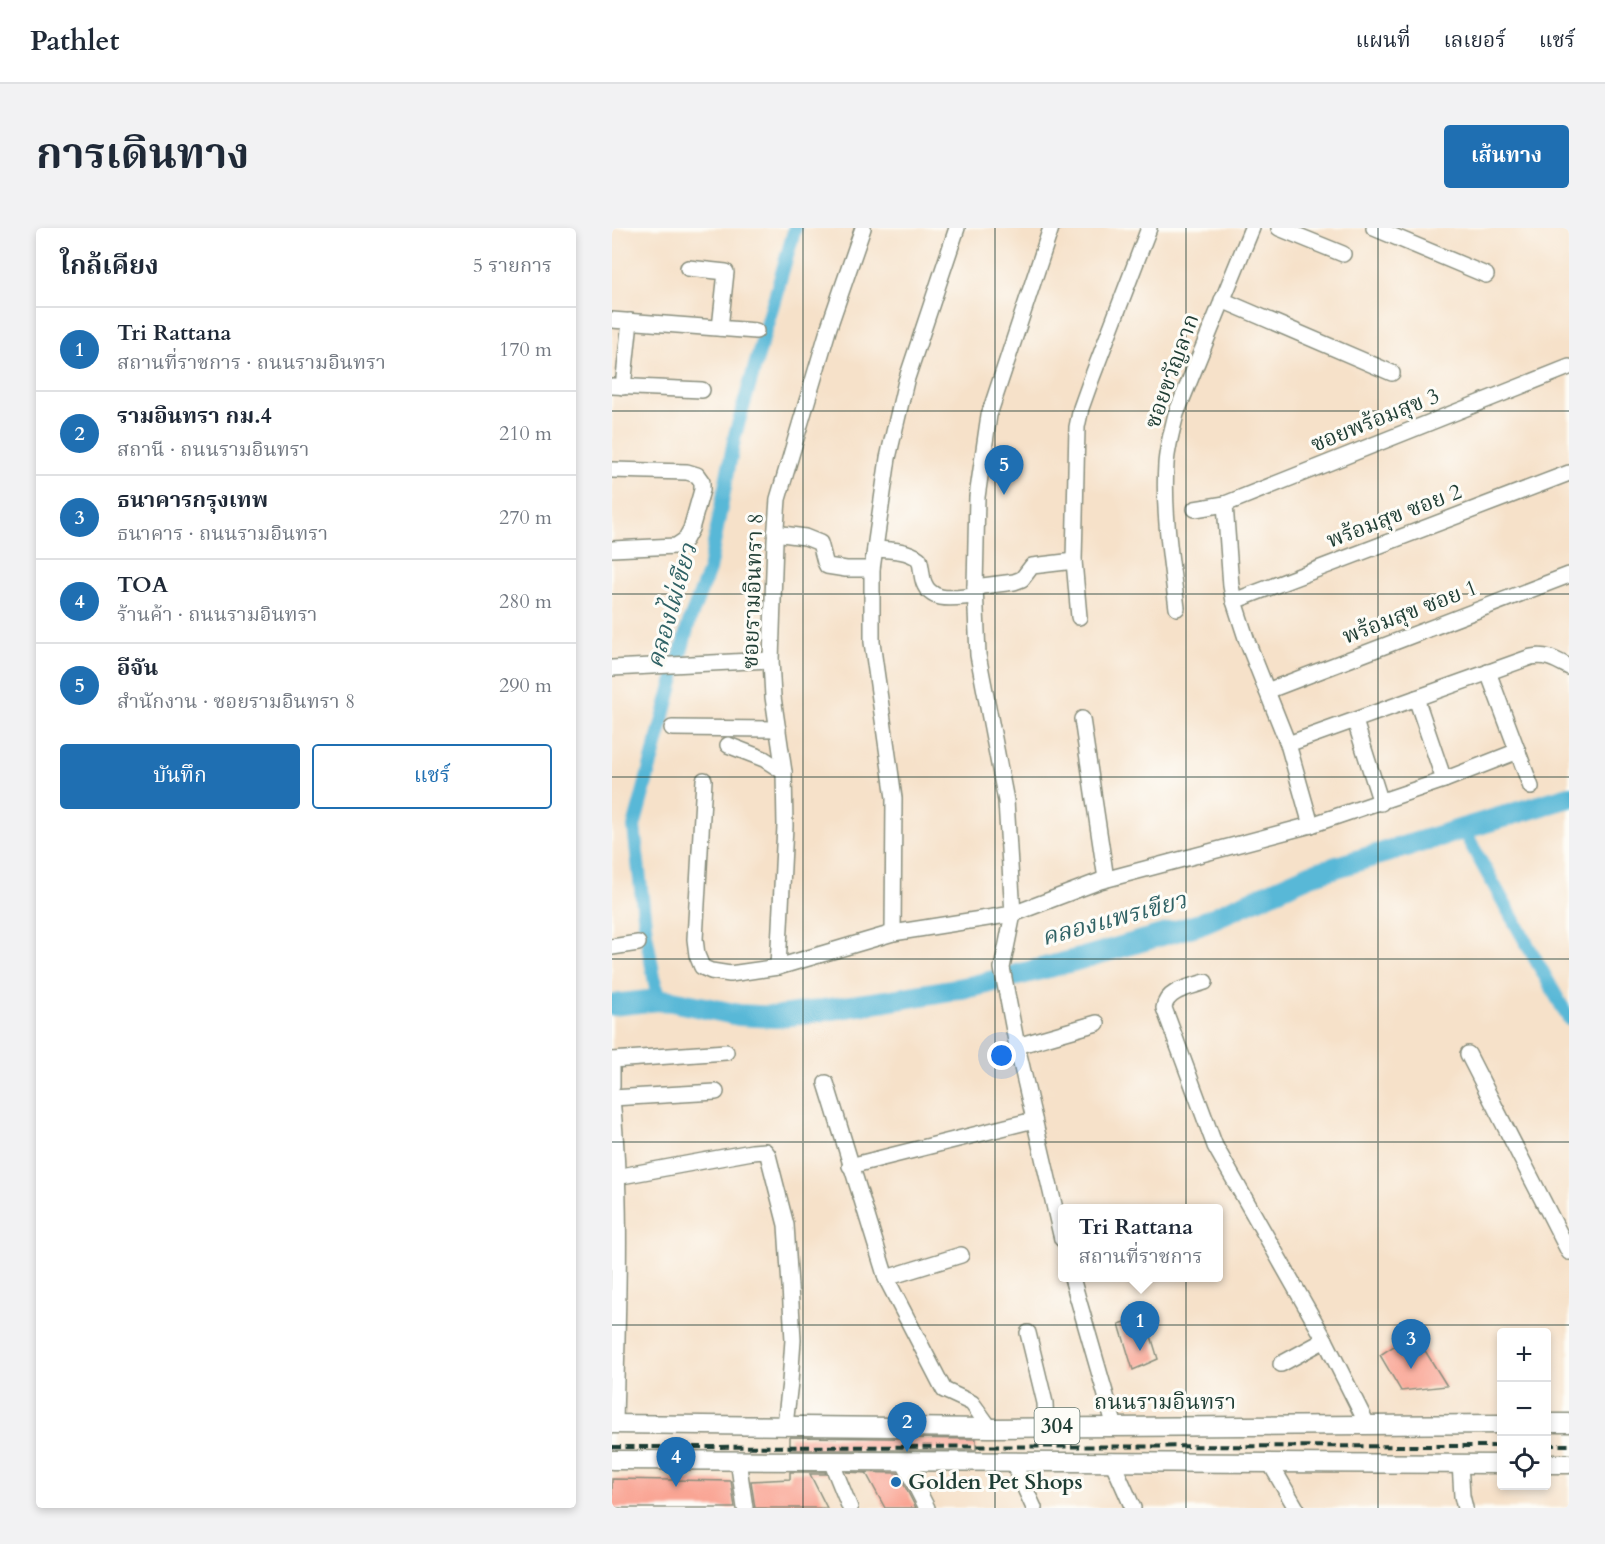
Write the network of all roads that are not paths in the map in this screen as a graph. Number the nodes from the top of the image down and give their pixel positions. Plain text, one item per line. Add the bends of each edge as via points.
1 (862, 228) edge
2 (957, 228) edge
3 (1051, 228) edge
4 (1149, 228) edge
5 (1252, 228) edge
6 (1279, 228) edge
7 (1374, 228) edge
8 (1343, 254) dead end
9 (688, 268) dead end
10 (1486, 275) dead end
11 (1222, 300) junction
12 (612, 320) edge
13 (630, 321) junction
14 (720, 328) junction
15 (756, 331) dead end
16 (1569, 366) edge
17 (1392, 373) dead end
18 (618, 386) edge
19 (702, 390) dead end
20 (612, 470) edge
21 (1569, 473) edge
22 (1225, 504) junction
23 (1195, 509) dead end
24 (776, 533) junction
25 (612, 549) edge
26 (875, 549) junction
27 (1074, 561) junction
28 (872, 569) junction
29 (1569, 575) edge
30 (975, 592) junction
31 (1234, 601) junction
32 (1177, 608) dead end
33 (1079, 617) dead end
34 (771, 660) junction
35 (1569, 667) edge
36 (612, 668) edge
37 (1488, 672) junction
38 (1267, 691) junction
39 (1416, 698) junction
40 (1082, 719) dead end
41 (1355, 721) junction
42 (672, 728) dead end
43 (778, 729) junction
44 (1288, 744) junction
45 (728, 745) dead end
46 (1518, 751) junction
47 (784, 772) junction
48 (704, 780) dead end
49 (1444, 780) junction
50 (1531, 788) dead end
51 (1381, 803) junction
52 (1311, 825) junction
53 (1106, 879) junction
54 (1012, 914) junction
55 (893, 933) junction
56 (638, 943) dead end
57 (612, 947) edge
58 (778, 967) junction
59 (1205, 982) dead end
60 (1097, 1023) dead end
61 (1017, 1046) junction
62 (726, 1052) dead end
63 (1468, 1054) dead end
64 (612, 1060) edge
65 (826, 1083) dead end
66 (612, 1086) edge
67 (716, 1092) dead end
68 (612, 1099) edge
69 (1034, 1120) junction
70 (614, 1128) edge
71 (850, 1166) junction
72 (616, 1177) junction
73 (614, 1195) edge
74 (1058, 1222) edge
75 (1569, 1252) edge
76 (961, 1255) dead end
77 (615, 1264) edge
78 (886, 1278) junction
79 (1073, 1282) edge
80 (1028, 1333) dead end
81 (1325, 1340) junction
82 (614, 1350) edge
83 (1281, 1364) dead end
84 (1551, 1423) edge
85 (1569, 1423) edge
86 (613, 1424) edge
87 (1367, 1424) junction
88 (1497, 1424) edge
89 (785, 1425) junction
90 (1046, 1426) junction
91 (1115, 1427) junction
92 (990, 1428) junction
93 (612, 1460) edge
94 (738, 1460) junction
95 (831, 1461) junction
96 (903, 1461) junction
97 (1112, 1461) junction
98 (1013, 1462) junction
99 (1270, 1463) junction
100 (1460, 1463) junction
101 (1497, 1464) edge
102 (1551, 1464) edge
103 (1569, 1464) edge
104 (745, 1508) edge
105 (850, 1508) edge
106 (927, 1508) edge
107 (1034, 1508) edge
108 (1133, 1508) edge
109 (1296, 1508) edge
110 (1466, 1508) edge

1 - 24 street, ซอยรามอินทรา 8 via 778,499
2 - 26 street via 906,381 888,458
3 - 30 street via 988,415 977,497
4 - 27 street via 1081,408 1076,448
5 - 11 street, ซอยขวัญลาก
6 - 8 street
7 - 10 street
9 - 14 street via 726,272
11 - 17 street
11 - 32 street, ซอยขวัญลาก via 1176,414 1166,463
12 - 13 street
13 - 14 street
13 - 18 street
14 - 15 street
16 - 22 street, ซอยพร้อมสุข 3
18 - 19 street
20 - 25 street via 687,472 697,475 702,482 685,540 675,546
21 - 31 street, พร้อมสุข ซอย 2
22 - 23 street, ซอยพร้อมสุข 3
22 - 31 street
24 - 28 street via 820,543 827,566
24 - 34 street, ซอยรามอินทรา 8
26 - 28 street
26 - 30 street via 913,554 919,559 929,593 938,597
27 - 30 street via 1032,566 1022,579
27 - 33 street
28 - 55 street via 872,642 894,798
29 - 38 street, พร้อมสุข ซอย 1
30 - 54 street via 978,655 1006,801
31 - 38 street
34 - 36 street
34 - 43 street, ซอยรามอินทรา 8
35 - 37 street via 1541,655
37 - 39 street
37 - 46 street
38 - 44 street
39 - 41 street
39 - 49 street
40 - 53 street
41 - 44 street
41 - 51 street
42 - 43 street
43 - 47 street, ซอยรามอินทรา 8
44 - 52 street
45 - 47 street via 764,759
46 - 49 street
46 - 50 street
47 - 58 street, ซอยรามอินทรา 8 via 785,854
48 - 58 street via 697,955 702,967 730,974
49 - 51 street
51 - 52 street
52 - 53 street
53 - 54 street
54 - 55 street
54 - 61 street via 1002,968
55 - 58 street
56 - 57 street
59 - 81 street via 1170,995 1164,1008 1215,1146
60 - 61 street
61 - 69 street
62 - 64 street
63 - 75 street
64 - 66 street
65 - 71 street
67 - 68 street
68 - 70 street
69 - 71 street
69 - 74 street
70 - 72 street
71 - 78 street
72 - 73 street
72 - 89 street via 752,1152 765,1151 768,1155 786,1225 790,1286 793,1340
73 - 77 street
76 - 78 street
77 - 82 street
78 - 92 street via 944,1390 972,1404
79 - 91 street
80 - 90 street via 1045,1403
81 - 83 street
81 - 87 street
82 - 86 street
84 - 85 main road
86 - 89 main road, ถนนรามอินทรา / 304
87 - 88 main road, ถนนรามอินทรา / 304
87 - 91 main road, ถนนรามอินทรา / 304
89 - 92 main road, ถนนรามอินทรา / 304
90 - 91 main road, ถนนรามอินทรา / 304
90 - 92 main road, ถนนรามอินทรา / 304
93 - 94 main road, 304
94 - 95 main road, 304
94 - 104 street
95 - 96 main road, 304
95 - 105 street
96 - 98 main road, 304
96 - 106 street
97 - 98 main road, 304
97 - 99 main road, 304
97 - 108 street
98 - 107 street
99 - 100 main road, 304
99 - 109 street
100 - 101 main road, 304
100 - 110 street
102 - 103 main road

